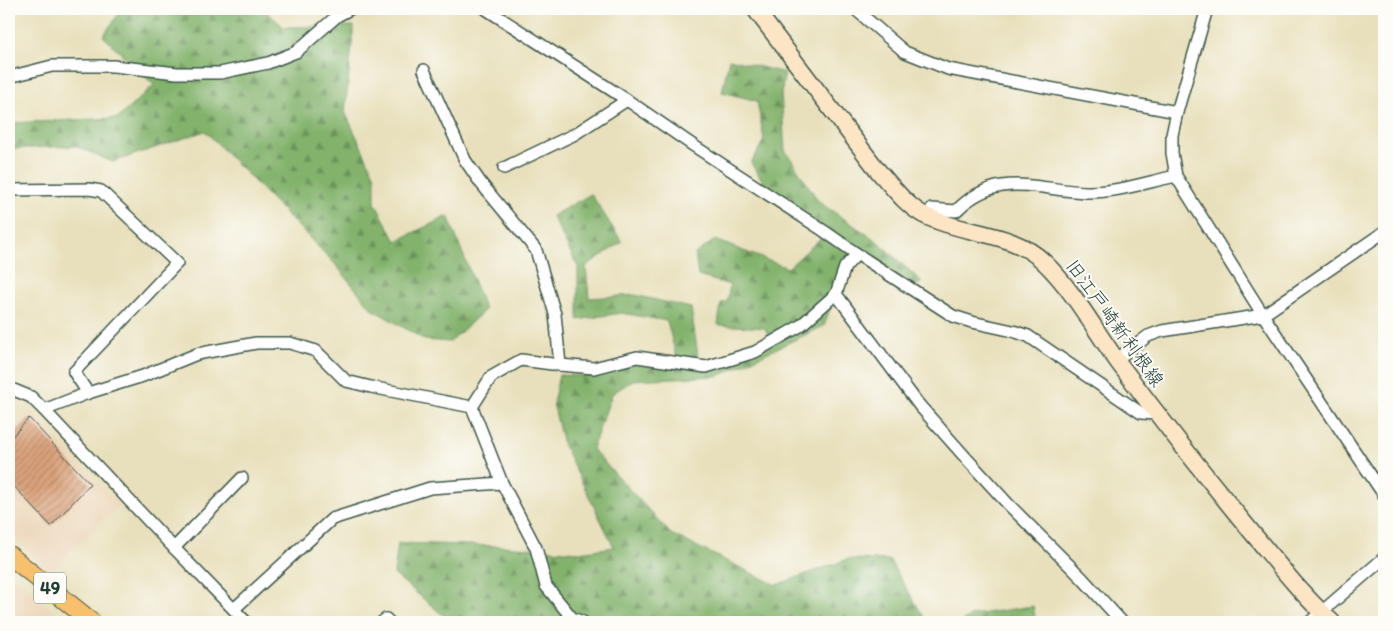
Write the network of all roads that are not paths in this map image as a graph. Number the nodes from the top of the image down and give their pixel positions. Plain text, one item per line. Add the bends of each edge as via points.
1 (350, 9) edge
2 (486, 9) edge
3 (755, 9) edge
4 (1207, 9) edge
5 (858, 10) edge
6 (424, 70) dead end
7 (9, 77) edge
8 (628, 100) junction
9 (1177, 112) junction
10 (504, 168) dead end
11 (1176, 176) junction
12 (9, 190) edge
13 (925, 216) junction
14 (1384, 232) edge
15 (857, 254) junction
16 (836, 294) junction
17 (1263, 315) junction
18 (1116, 360) junction
19 (560, 366) junction
20 (9, 388) edge
21 (88, 393) junction
22 (472, 407) junction
23 (44, 410) junction
24 (1157, 414) junction
25 (242, 478) dead end
26 (502, 483) junction
27 (1384, 495) edge
28 (174, 548) junction
29 (9, 555) edge
30 (1384, 558) edge
31 (234, 609) junction
32 (1321, 619) edge
33 (92, 622) edge
34 (246, 622) edge
35 (382, 622) edge
36 (389, 622) edge
37 (583, 622) edge
38 (1122, 622) edge

1 - 7 street via 337,16 296,52 268,63 220,73 177,73 113,66 52,66
2 - 8 street
3 - 13 street, 旧江戸崎新利根線 via 879,172
4 - 9 street
5 - 9 street via 905,52 948,69
6 - 19 street via 465,160 536,250 555,314
8 - 10 street via 575,134
8 - 15 street
9 - 11 street via 1172,135
11 - 13 street via 1087,192 1025,185 999,186 967,201 956,211 932,209
11 - 17 street
12 - 21 street via 101,191 177,263 74,372
13 - 18 street, 旧江戸崎新利根線 via 1029,249 1060,278
14 - 17 street
15 - 16 street via 845,267
15 - 24 street via 953,316 1028,336 1141,413
16 - 19 street via 800,326 755,352 706,367 637,357 594,368
16 - 38 street via 919,404 966,458
17 - 18 street via 1162,331 1148,336
17 - 27 street
18 - 24 street, 旧江戸崎新利根線
19 - 22 street via 521,360 491,377
20 - 23 street via 31,397
21 - 22 street via 143,376 197,354 256,343 290,343 316,351 346,381
21 - 23 street
22 - 26 street
23 - 28 street
24 - 32 street, 旧江戸崎新利根線
25 - 28 street
26 - 31 street via 430,488 332,519
26 - 37 street via 536,548 546,586 572,618
28 - 31 street
29 - 33 main road, 49
30 - 32 street
31 - 34 street
35 - 36 street via 386,619

